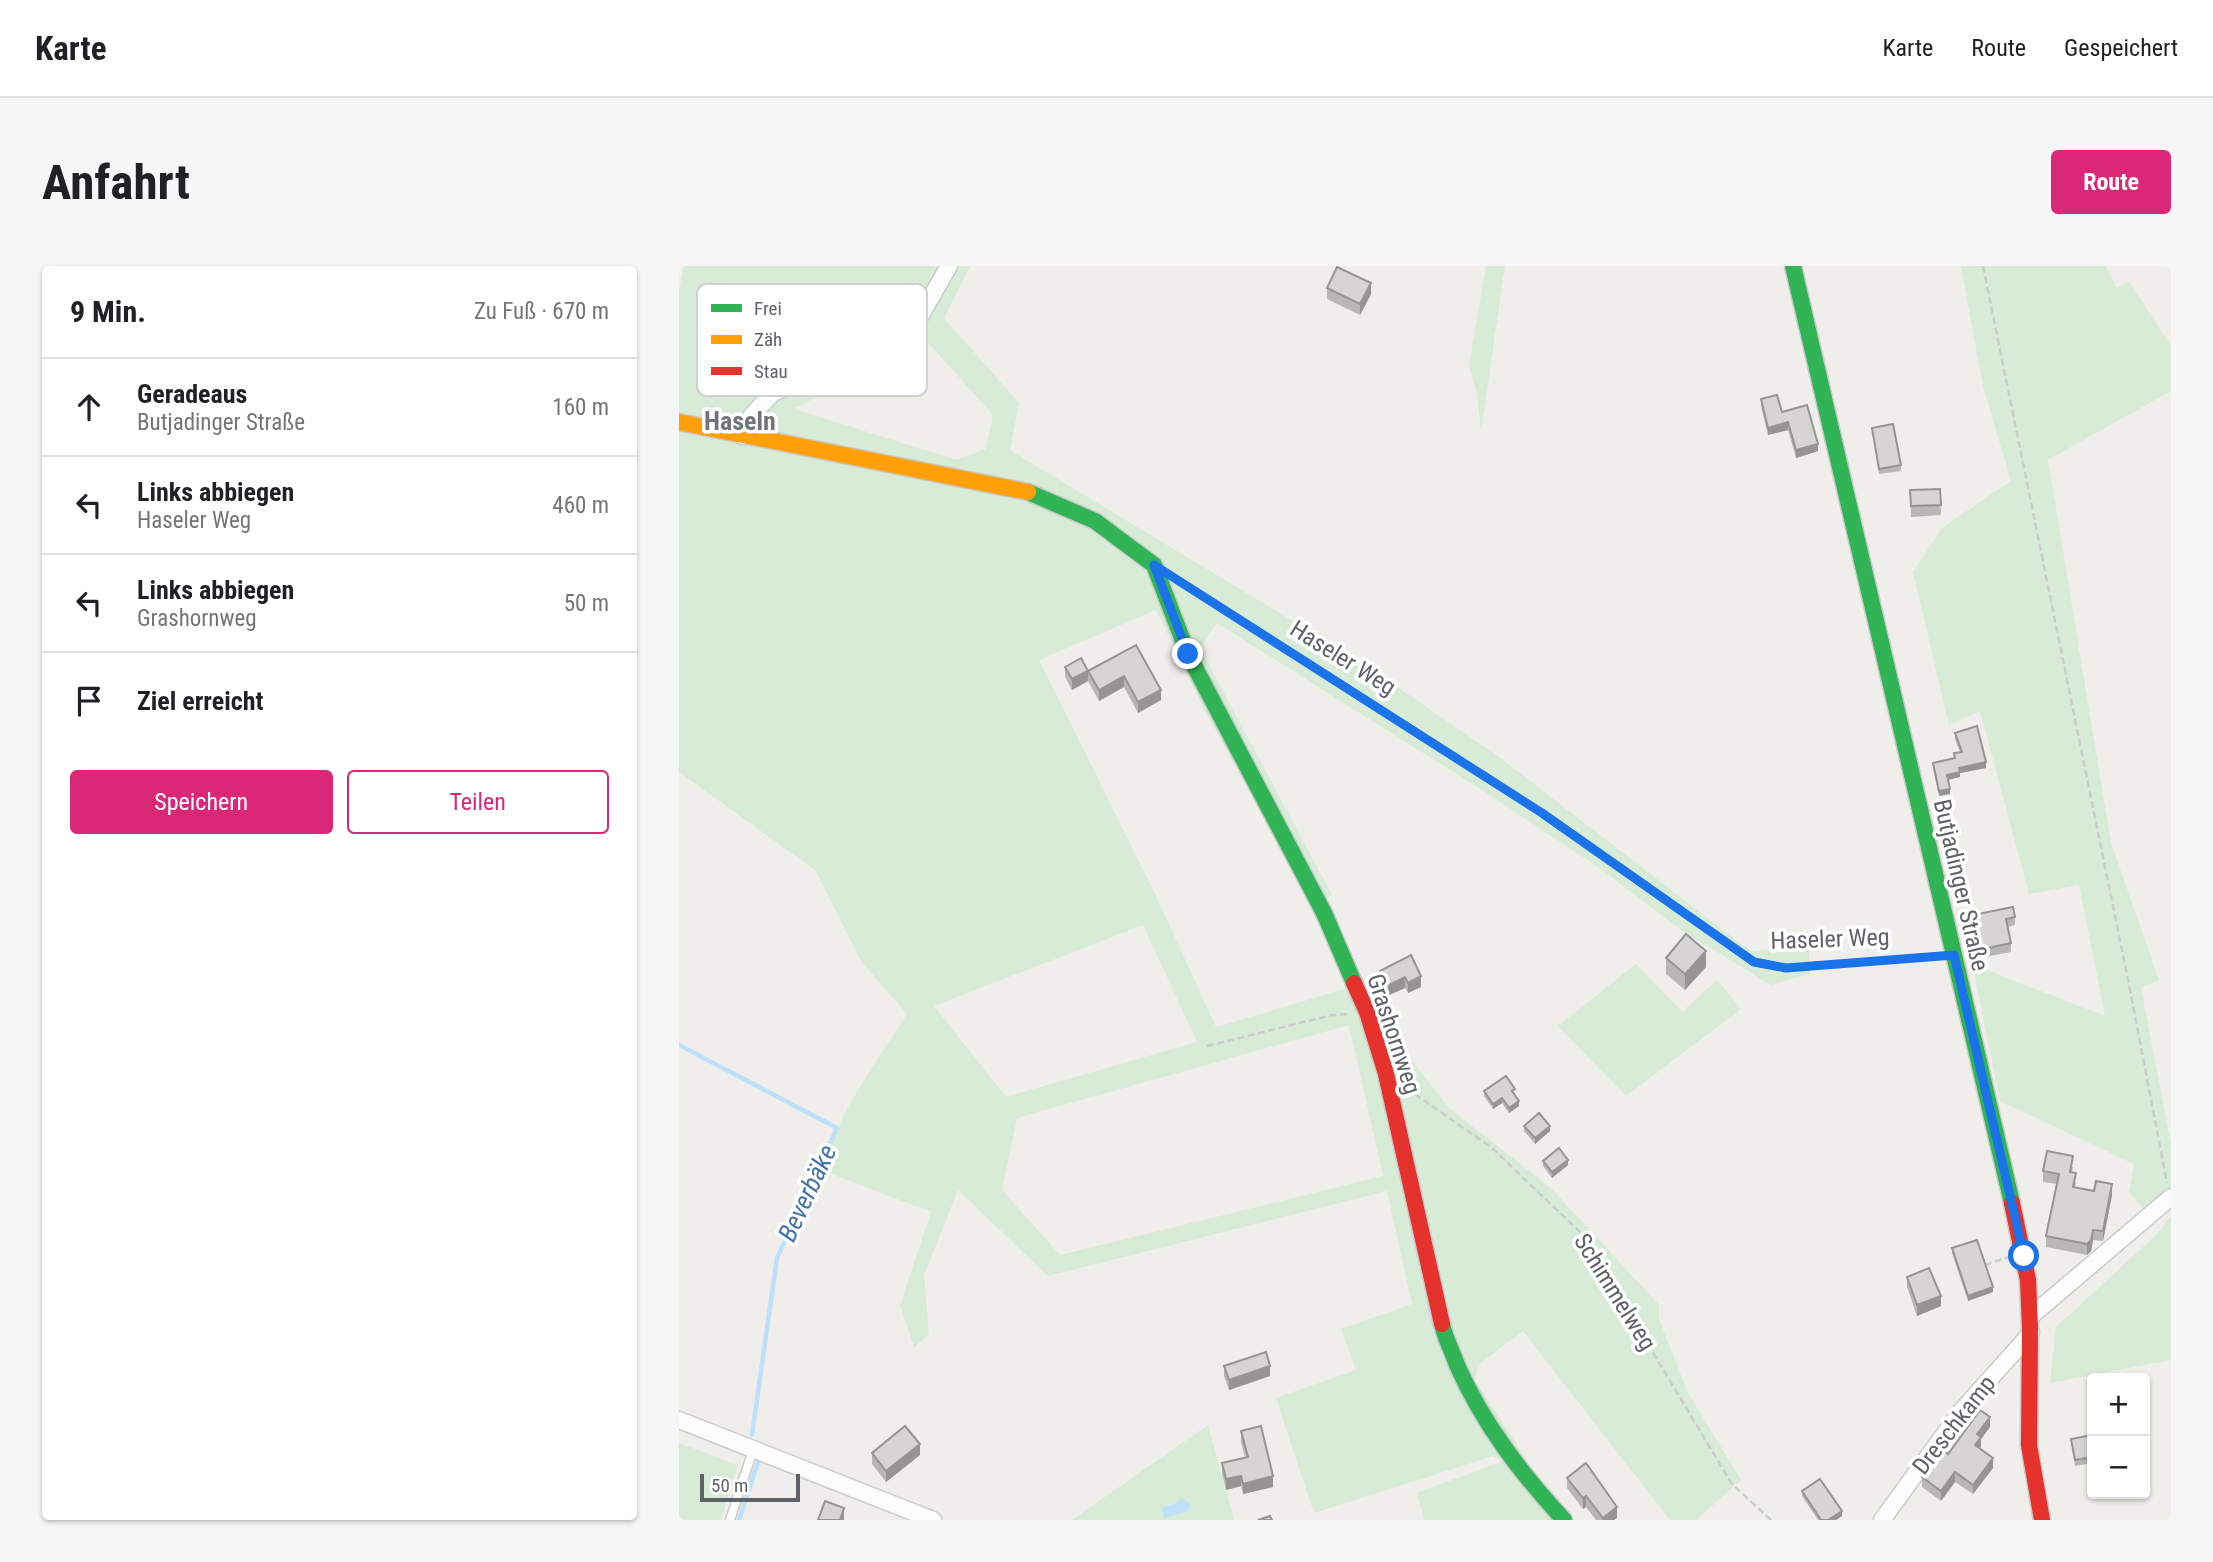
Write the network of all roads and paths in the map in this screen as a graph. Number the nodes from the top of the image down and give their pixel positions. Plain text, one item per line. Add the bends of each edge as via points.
1 (949, 266) edge
2 (1793, 266) edge
3 (1983, 266) edge
4 (927, 304) edge
5 (769, 396) edge
6 (679, 422) edge
7 (743, 436) junction
8 (1177, 579) dead end
9 (1954, 955) junction
10 (1367, 1012) junction
11 (1207, 1046) dead end
12 (1386, 1074) junction
13 (2171, 1198) edge
14 (2009, 1257) dead end
15 (1985, 1265) edge
16 (2031, 1325) junction
17 (679, 1420) edge
18 (753, 1450) junction
19 (730, 1520) edge
20 (933, 1520) edge
21 (1564, 1520) edge
22 (1771, 1520) edge
23 (1882, 1520) edge
24 (2042, 1520) edge

1 - 4 street
2 - 9 street, Butjadinger Straße
3 - 13 path
5 - 7 street
6 - 7 street
7 - 10 street, Grashornweg via 1029,492 1095,521 1154,565 1188,654 1324,913
8 - 9 path, Haseler Weg via 1542,813 1754,962 1786,968
9 - 16 street, Butjadinger Straße via 2024,1256
10 - 11 path via 1332,1015
10 - 12 street, Grashornweg
12 - 21 street, Grashornweg via 1444,1334 1495,1436
12 - 22 path, Schimmelweg via 1491,1147 1581,1233 1732,1483
13 - 16 street, Dreschkamp
14 - 15 path
16 - 23 street, Dreschkamp
16 - 24 street, Butjadinger Straße via 2029,1444
17 - 18 street
18 - 19 lane
18 - 20 street

